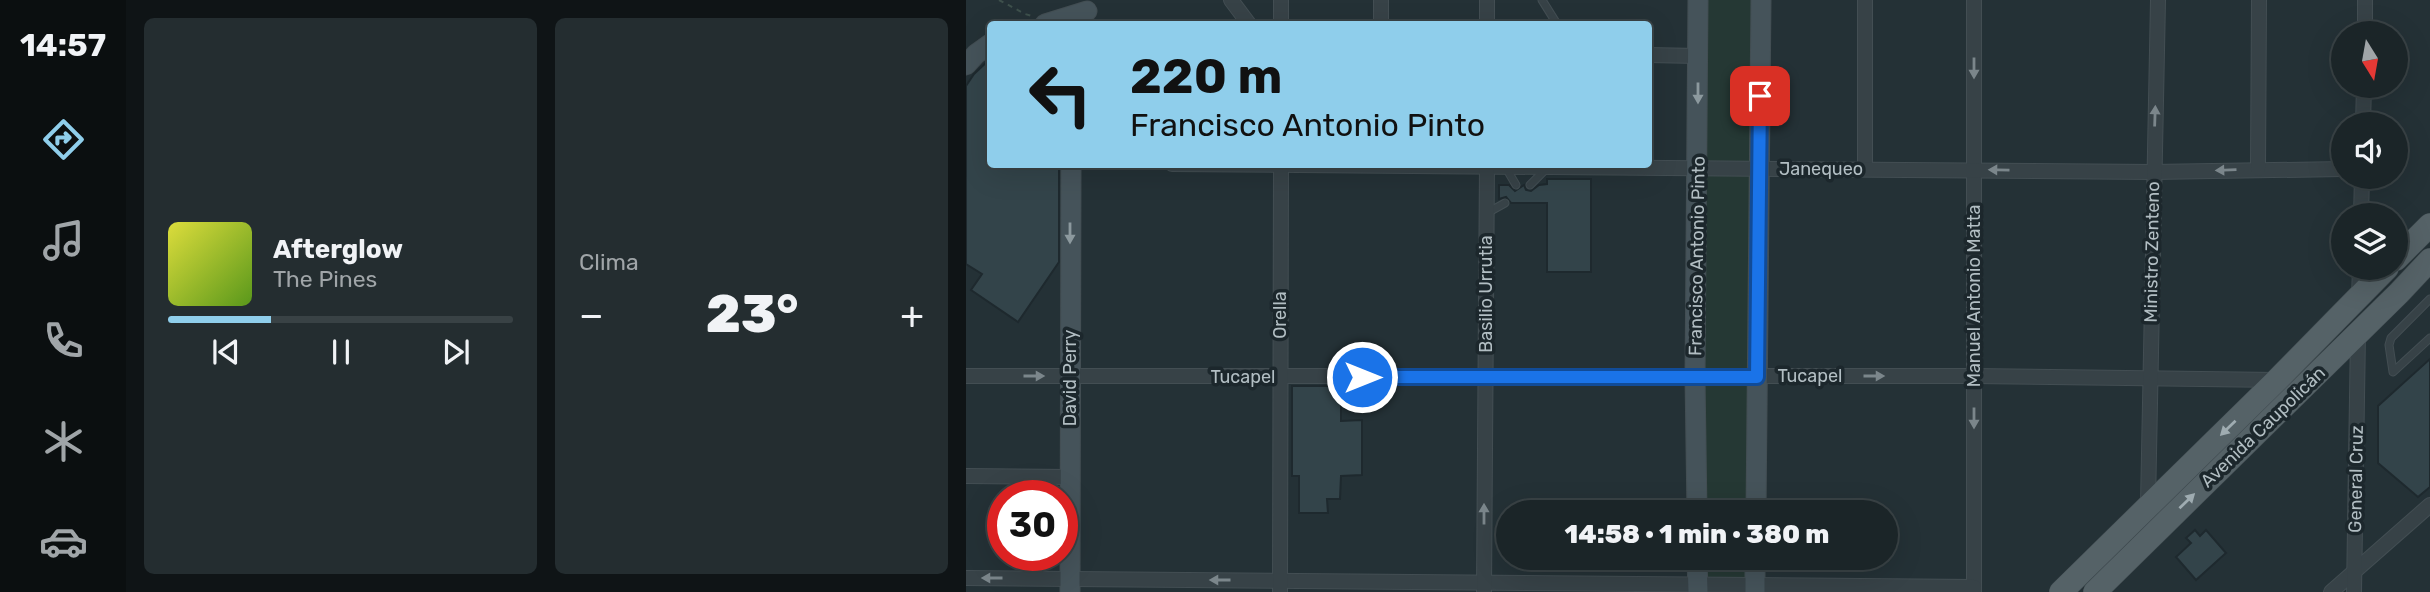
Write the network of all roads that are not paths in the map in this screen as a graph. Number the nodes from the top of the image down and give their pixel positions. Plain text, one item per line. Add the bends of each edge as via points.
1 (1231, 0) edge
2 (1281, 0) edge
3 (1381, 0) edge
4 (1487, 0) edge
5 (1542, 0) edge
6 (1699, 0) edge
7 (1761, 0) edge
8 (1865, 0) edge
9 (1974, 0) edge
10 (2158, 0) edge
11 (2259, 0) edge
12 (2365, 0) edge
13 (1085, 15) edge
14 (1042, 21) edge
15 (1247, 21) edge
16 (1281, 21) edge
17 (1381, 21) edge
18 (1487, 21) edge
19 (1555, 21) edge
20 (2365, 21) edge
21 (987, 34) edge
22 (987, 46) edge
23 (966, 48) edge
24 (1652, 55) edge
25 (1698, 55) junction
26 (966, 65) edge
27 (1071, 168) edge
28 (1281, 168) edge
29 (1487, 168) edge
30 (1506, 168) joint
31 (1547, 168) junction
32 (1698, 168) junction
33 (1758, 169) junction
34 (1865, 169) junction
35 (1974, 169) junction
36 (2258, 169) junction
37 (2331, 169) edge
38 (2153, 172) junction
39 (1516, 185) dead end
40 (1530, 185) dead end
41 (1505, 203) dead end
42 (1487, 213) junction
43 (2430, 225) edge
44 (2408, 247) edge
45 (2427, 264) edge
46 (2360, 280) edge
47 (2375, 280) edge
48 (2360, 295) junction
49 (2430, 299) edge
50 (2358, 333) junction
51 (2430, 338) edge
52 (2336, 356) junction
53 (2358, 365) junction
54 (966, 376) edge
55 (1485, 376) junction
56 (1974, 376) junction
57 (1070, 377) junction
58 (1280, 377) junction
59 (1695, 377) junction
60 (1757, 377) junction
61 (2149, 380) junction
62 (2277, 380) junction
63 (966, 476) edge
64 (1070, 477) junction
65 (1697, 500) edge
66 (1756, 500) edge
67 (2148, 505) junction
68 (2430, 505) edge
69 (2138, 549) junction
70 (1697, 570) edge
71 (1755, 570) edge
72 (2355, 571) junction
73 (966, 578) edge
74 (1070, 585) edge
75 (1280, 586) edge
76 (1484, 587) edge
77 (1698, 588) edge
78 (1755, 588) edge
79 (1974, 589) edge
80 (2061, 592) edge
81 (2095, 592) edge
82 (2331, 592) edge
83 (2354, 592) edge

1 - 15 street
2 - 16 street
3 - 17 street
4 - 18 street
5 - 19 lane
6 - 25 main road, Francisco Antonio Pinto
7 - 33 main road
8 - 34 street
9 -> 35 street, Manuel Antonio Matta
38 -> 10 street, Ministro Zenteno
11 - 36 street
12 - 20 street
13 - 14 main road
21 - 23 main road
22 - 26 main road
24 - 25 street
25 -> 32 main road, Francisco Antonio Pinto
27 -> 57 main road, David Perry
28 - 58 street, Orella
29 - 42 street, Basilio Urrutia
30 - 31 street, Janequeo
30 - 39 lane
31 - 32 street, Janequeo
31 - 40 lane
32 - 33 street, Janequeo
32 - 59 main road, Francisco Antonio Pinto
33 - 34 street, Janequeo
33 - 60 main road
34 - 35 street, Janequeo
38 -> 35 street, Janequeo
35 - 56 street, Manuel Antonio Matta
36 - 37 street, Janequeo
36 -> 38 street, Janequeo
38 - 61 street, Ministro Zenteno
41 - 42 lane
42 - 55 street, Basilio Urrutia
43 - 44 main road
45 - 50 main road, Avenida Caupolicán
46 - 48 street
47 - 48 main road, Avenida Caupolicán
48 - 62 main road, Avenida Caupolicán
49 - 51 lane via 2391,338 2393,372
50 - 52 main road, Avenida Caupolicán
50 - 53 street, General Cruz
52 - 53 street via 2348,356
69 -> 52 main road, Avenida Caupolicán
53 - 72 street, General Cruz
54 -> 57 street, Tucapel
55 - 58 street, Tucapel
55 - 59 street, Tucapel
76 -> 55 street, Basilio Urrutia
60 -> 56 street, Tucapel
56 - 61 street, Tucapel
56 -> 79 street, Manuel Antonio Matta
57 - 58 street, Tucapel
57 - 64 main road, David Perry
58 - 75 street, Orella
59 - 60 street, Tucapel
59 - 65 main road, Francisco Antonio Pinto
60 - 66 main road
61 - 62 street, Tucapel
61 - 67 street, Ministro Zenteno
62 -> 67 main road, Avenida Caupolicán
63 - 64 street
64 - 74 main road, David Perry
67 - 69 main road via 2147,526
67 - 80 main road, Avenida Caupolicán
68 - 72 street
69 - 81 main road, Avenida Caupolicán
70 - 77 main road
71 - 78 main road
72 - 82 street
72 - 83 street, General Cruz
74 -> 73 street
75 -> 74 street
75 - 76 street
76 - 77 street
77 - 78 street
78 - 79 street

